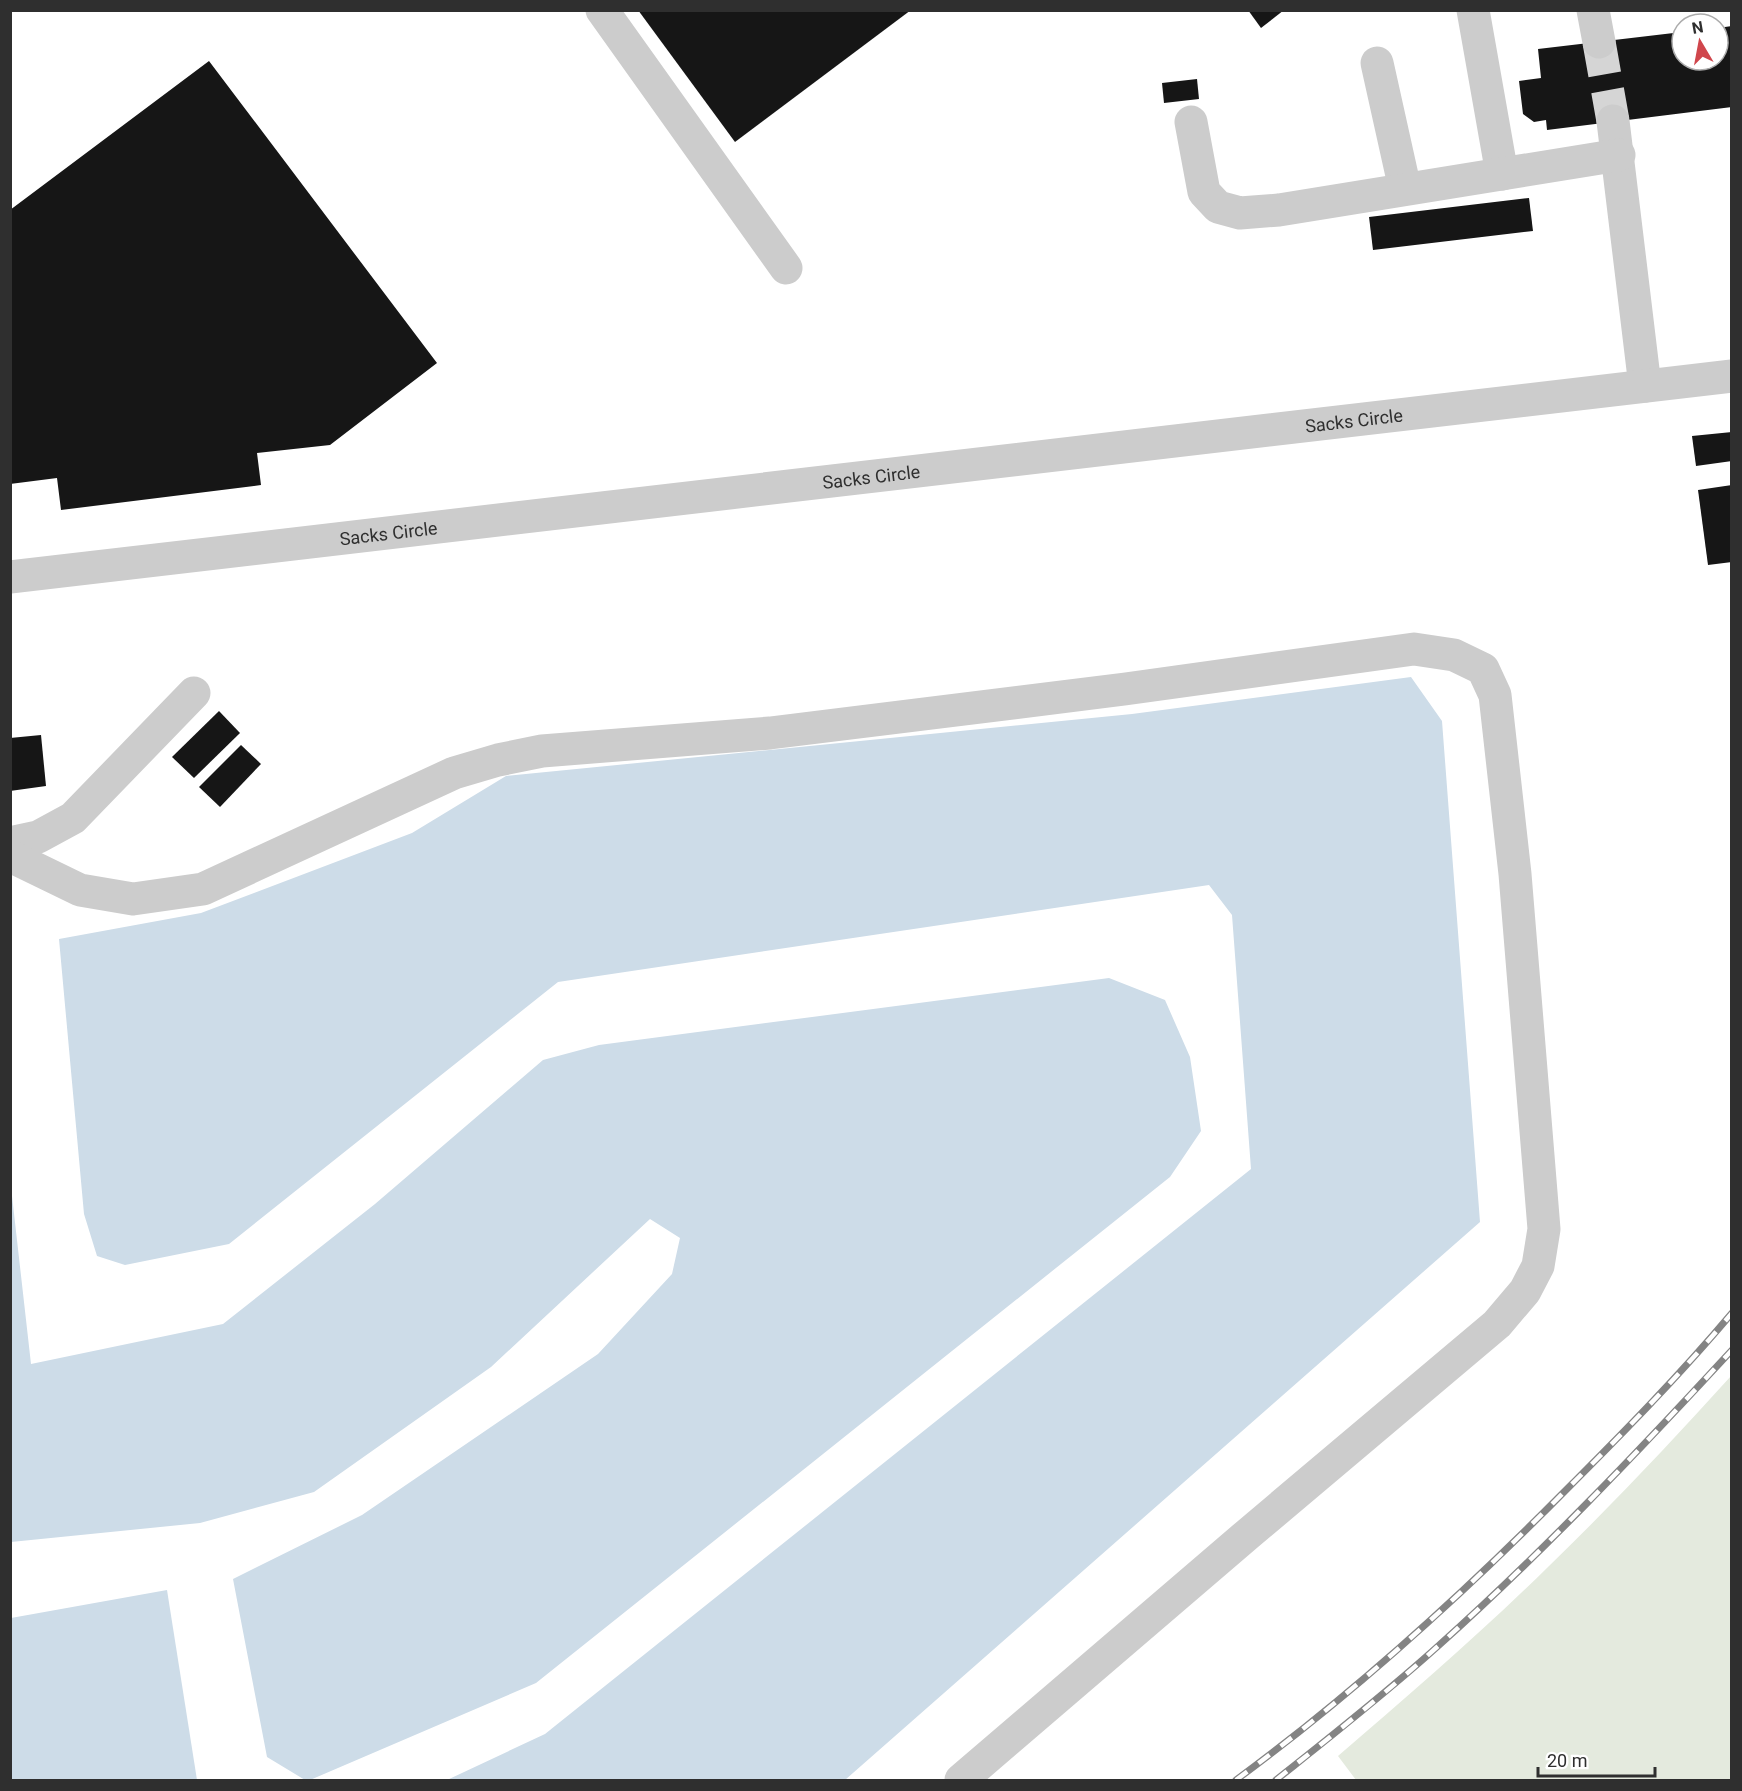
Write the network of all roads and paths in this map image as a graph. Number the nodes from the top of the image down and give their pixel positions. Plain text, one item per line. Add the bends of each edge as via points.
1 (602, 10) edge
2 (1473, 10) edge
3 (1593, 10) edge
4 (1599, 42) tunnel mouth
5 (1377, 63) dead end
6 (1613, 121) tunnel mouth
7 (1191, 122) dead end
8 (1618, 155) junction
9 (1502, 174) junction
10 (1405, 189) junction
11 (786, 268) dead end
12 (1731, 376) edge
13 (1645, 386) junction
14 (10, 577) edge
15 (194, 693) dead end
16 (10, 843) edge
17 (10, 856) edge
18 (961, 1780) edge

1 - 11 lane
2 - 9 lane
3 - 4 lane
5 - 10 lane
6 - 8 lane
7 - 10 lane via 1204,192 1218,207 1240,213 1279,210
8 - 9 lane
8 - 13 lane
9 - 10 lane
12 - 13 lane, Sacks Circle
13 - 14 lane, Sacks Circle
15 - 16 lane via 73,818 38,837
17 - 18 lane via 80,890 134,899 203,889 454,773 542,751 782,732 1414,649 1454,655 1483,669 1495,695 1515,874 1544,1229 1538,1266 1526,1291 1497,1323

